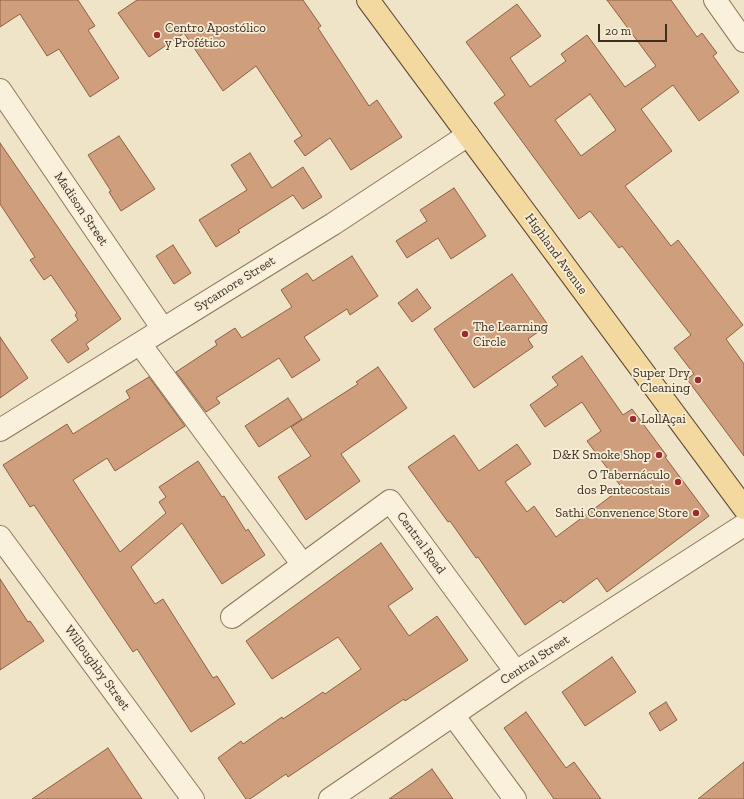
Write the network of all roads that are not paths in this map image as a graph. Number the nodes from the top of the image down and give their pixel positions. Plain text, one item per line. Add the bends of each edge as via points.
1 (368, 0) edge
2 (715, 0) edge
3 (744, 41) edge
4 (0, 90) edge
5 (468, 135) junction
6 (163, 329) junction
7 (140, 344) junction
8 (0, 430) edge
9 (744, 508) edge
10 (744, 525) edge
11 (0, 537) edge
12 (303, 565) junction
13 (232, 617) dead end
14 (516, 672) junction
15 (452, 715) junction
16 (193, 799) edge
17 (330, 799) edge
18 (515, 799) edge

1 - 5 main road, Highland Avenue
2 - 3 street
4 - 6 street, Madison Street
5 - 6 street, Sycamore Street via 333,224
5 - 9 main road, Highland Avenue
6 - 7 street, Sycamore Street
7 - 8 street, Sycamore Street
7 - 12 street
10 - 14 street, Central Street
11 - 16 street, Willoughby Street
12 - 13 street, Central Road
12 - 14 street, Central Road via 390,501
14 - 15 street, Central Street
15 - 17 street, Central Street
15 - 18 street

